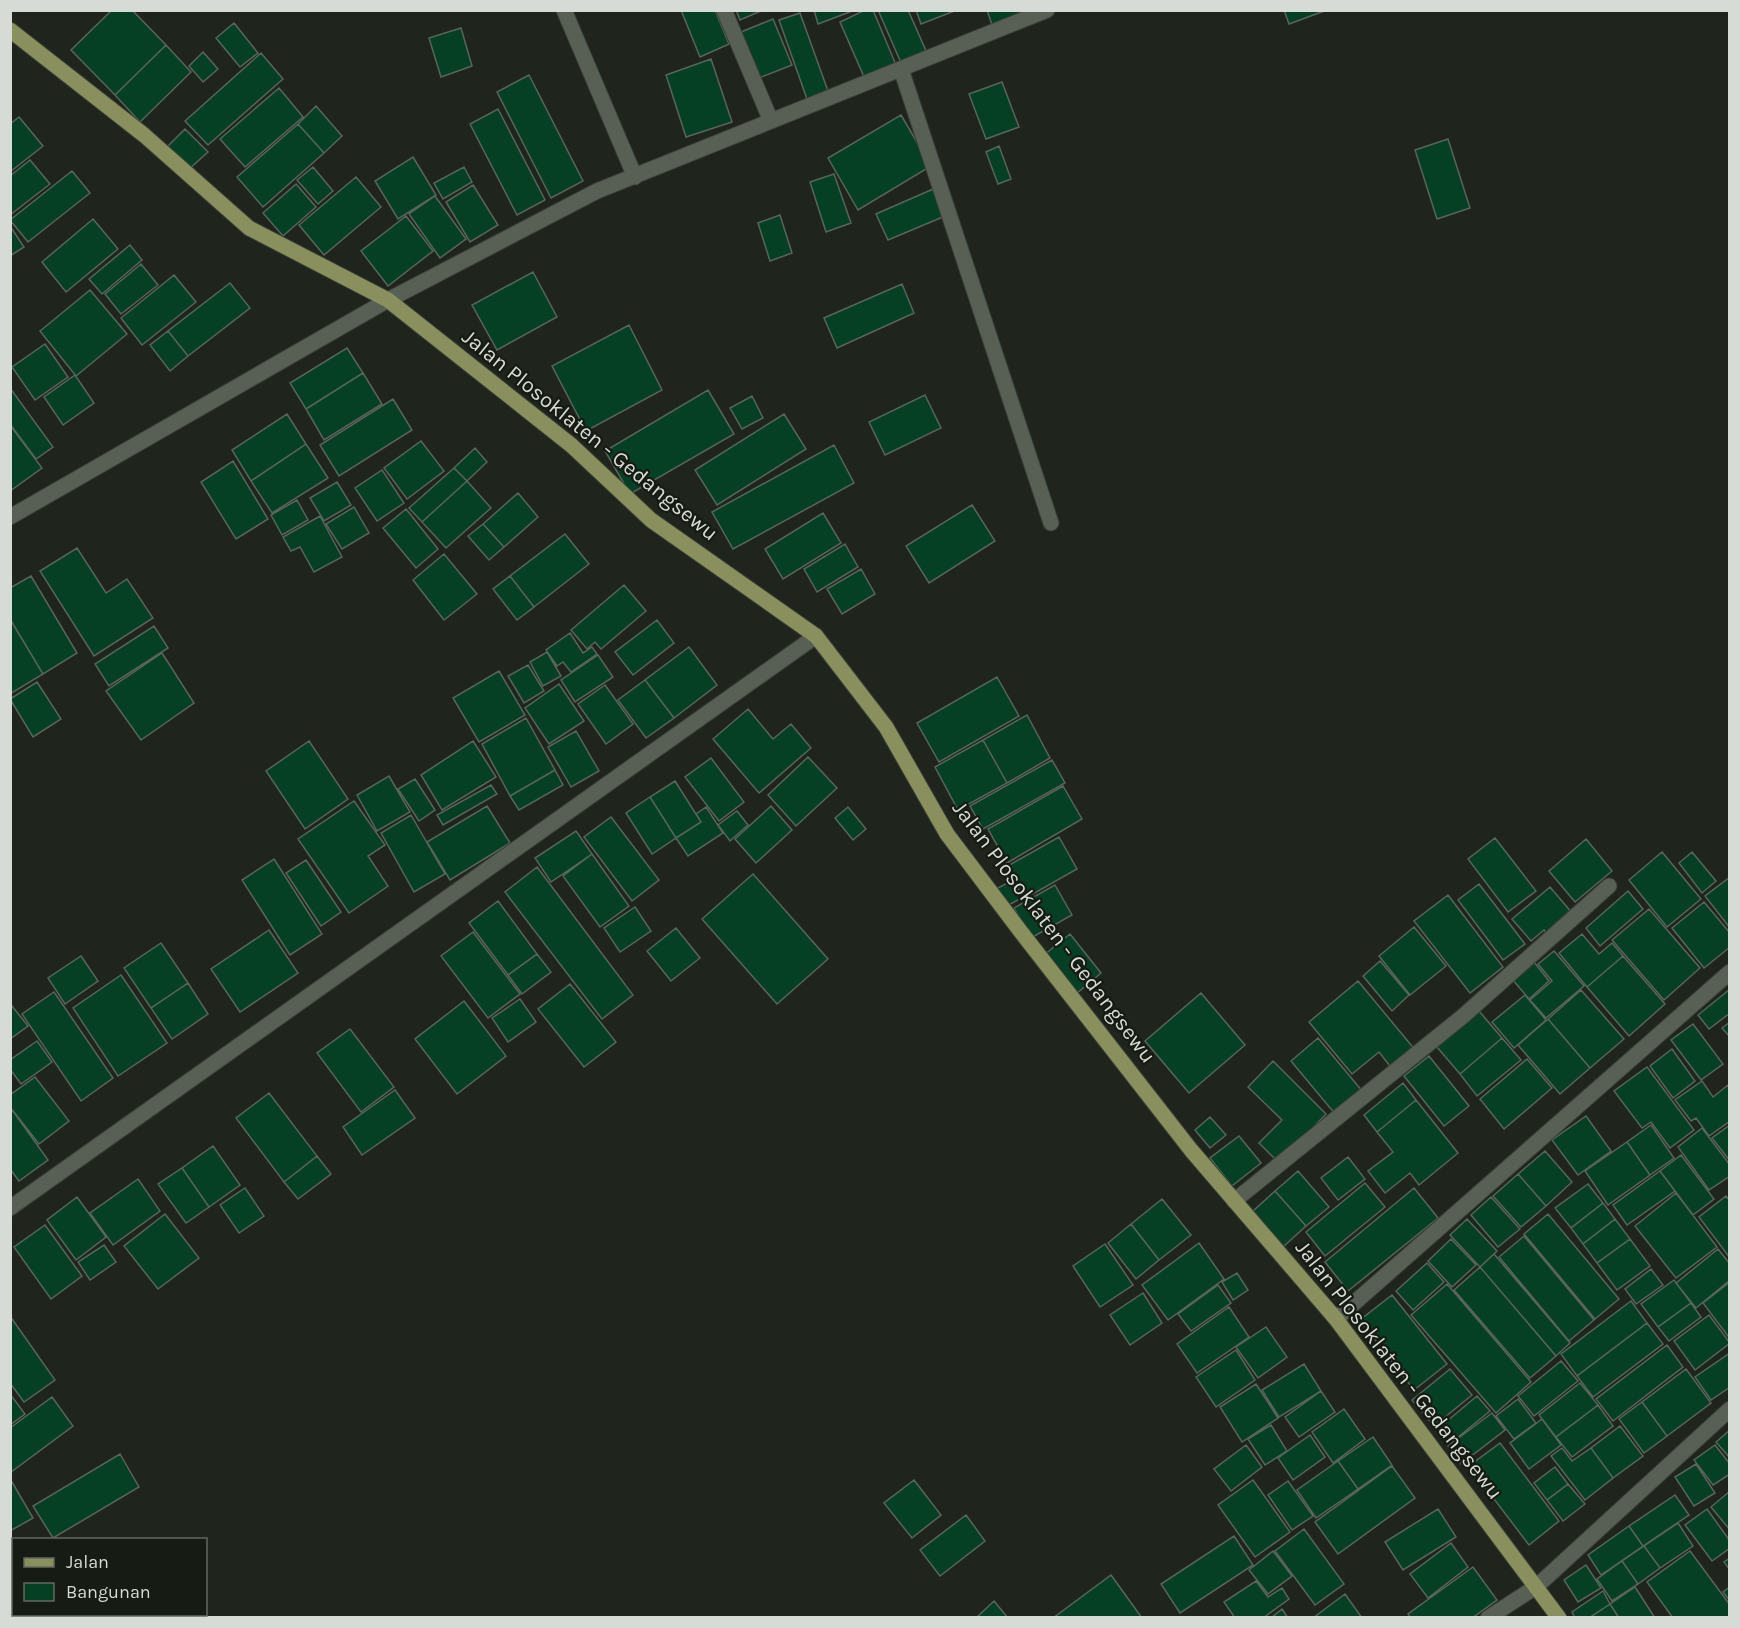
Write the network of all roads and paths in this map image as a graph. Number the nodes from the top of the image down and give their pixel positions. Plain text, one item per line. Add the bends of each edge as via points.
1 (564, 10) edge
2 (724, 10) edge
3 (1047, 10) edge
4 (10, 30) edge
5 (901, 69) junction
6 (771, 121) junction
7 (635, 177) junction
8 (388, 300) junction
9 (10, 517) edge
10 (1051, 523) dead end
11 (816, 636) junction
12 (1609, 886) dead end
13 (1729, 975) edge
14 (1234, 1201) junction
15 (10, 1208) edge
16 (1336, 1319) junction
17 (1730, 1409) edge
18 (1537, 1586) junction
19 (1488, 1617) edge
20 (1559, 1617) edge

1 - 7 street
2 - 6 street
3 - 5 street
4 - 8 main road, Jalan Plosoklaten - Gedangsewu via 144,135 249,228
5 - 6 street
5 - 10 street
6 - 7 street
7 - 8 street via 597,191
8 - 9 street
8 - 11 main road, Jalan Plosoklaten - Gedangsewu via 571,445 651,520
11 - 14 main road, Jalan Plosoklaten - Gedangsewu via 886,727 947,834
11 - 15 street
12 - 14 street via 1462,1017
13 - 16 street
14 - 16 main road, Jalan Plosoklaten - Gedangsewu
16 - 18 main road, Jalan Plosoklaten - Gedangsewu
17 - 18 street
18 - 19 street
18 - 20 main road, Jalan Plosoklaten - Gedangsewu

